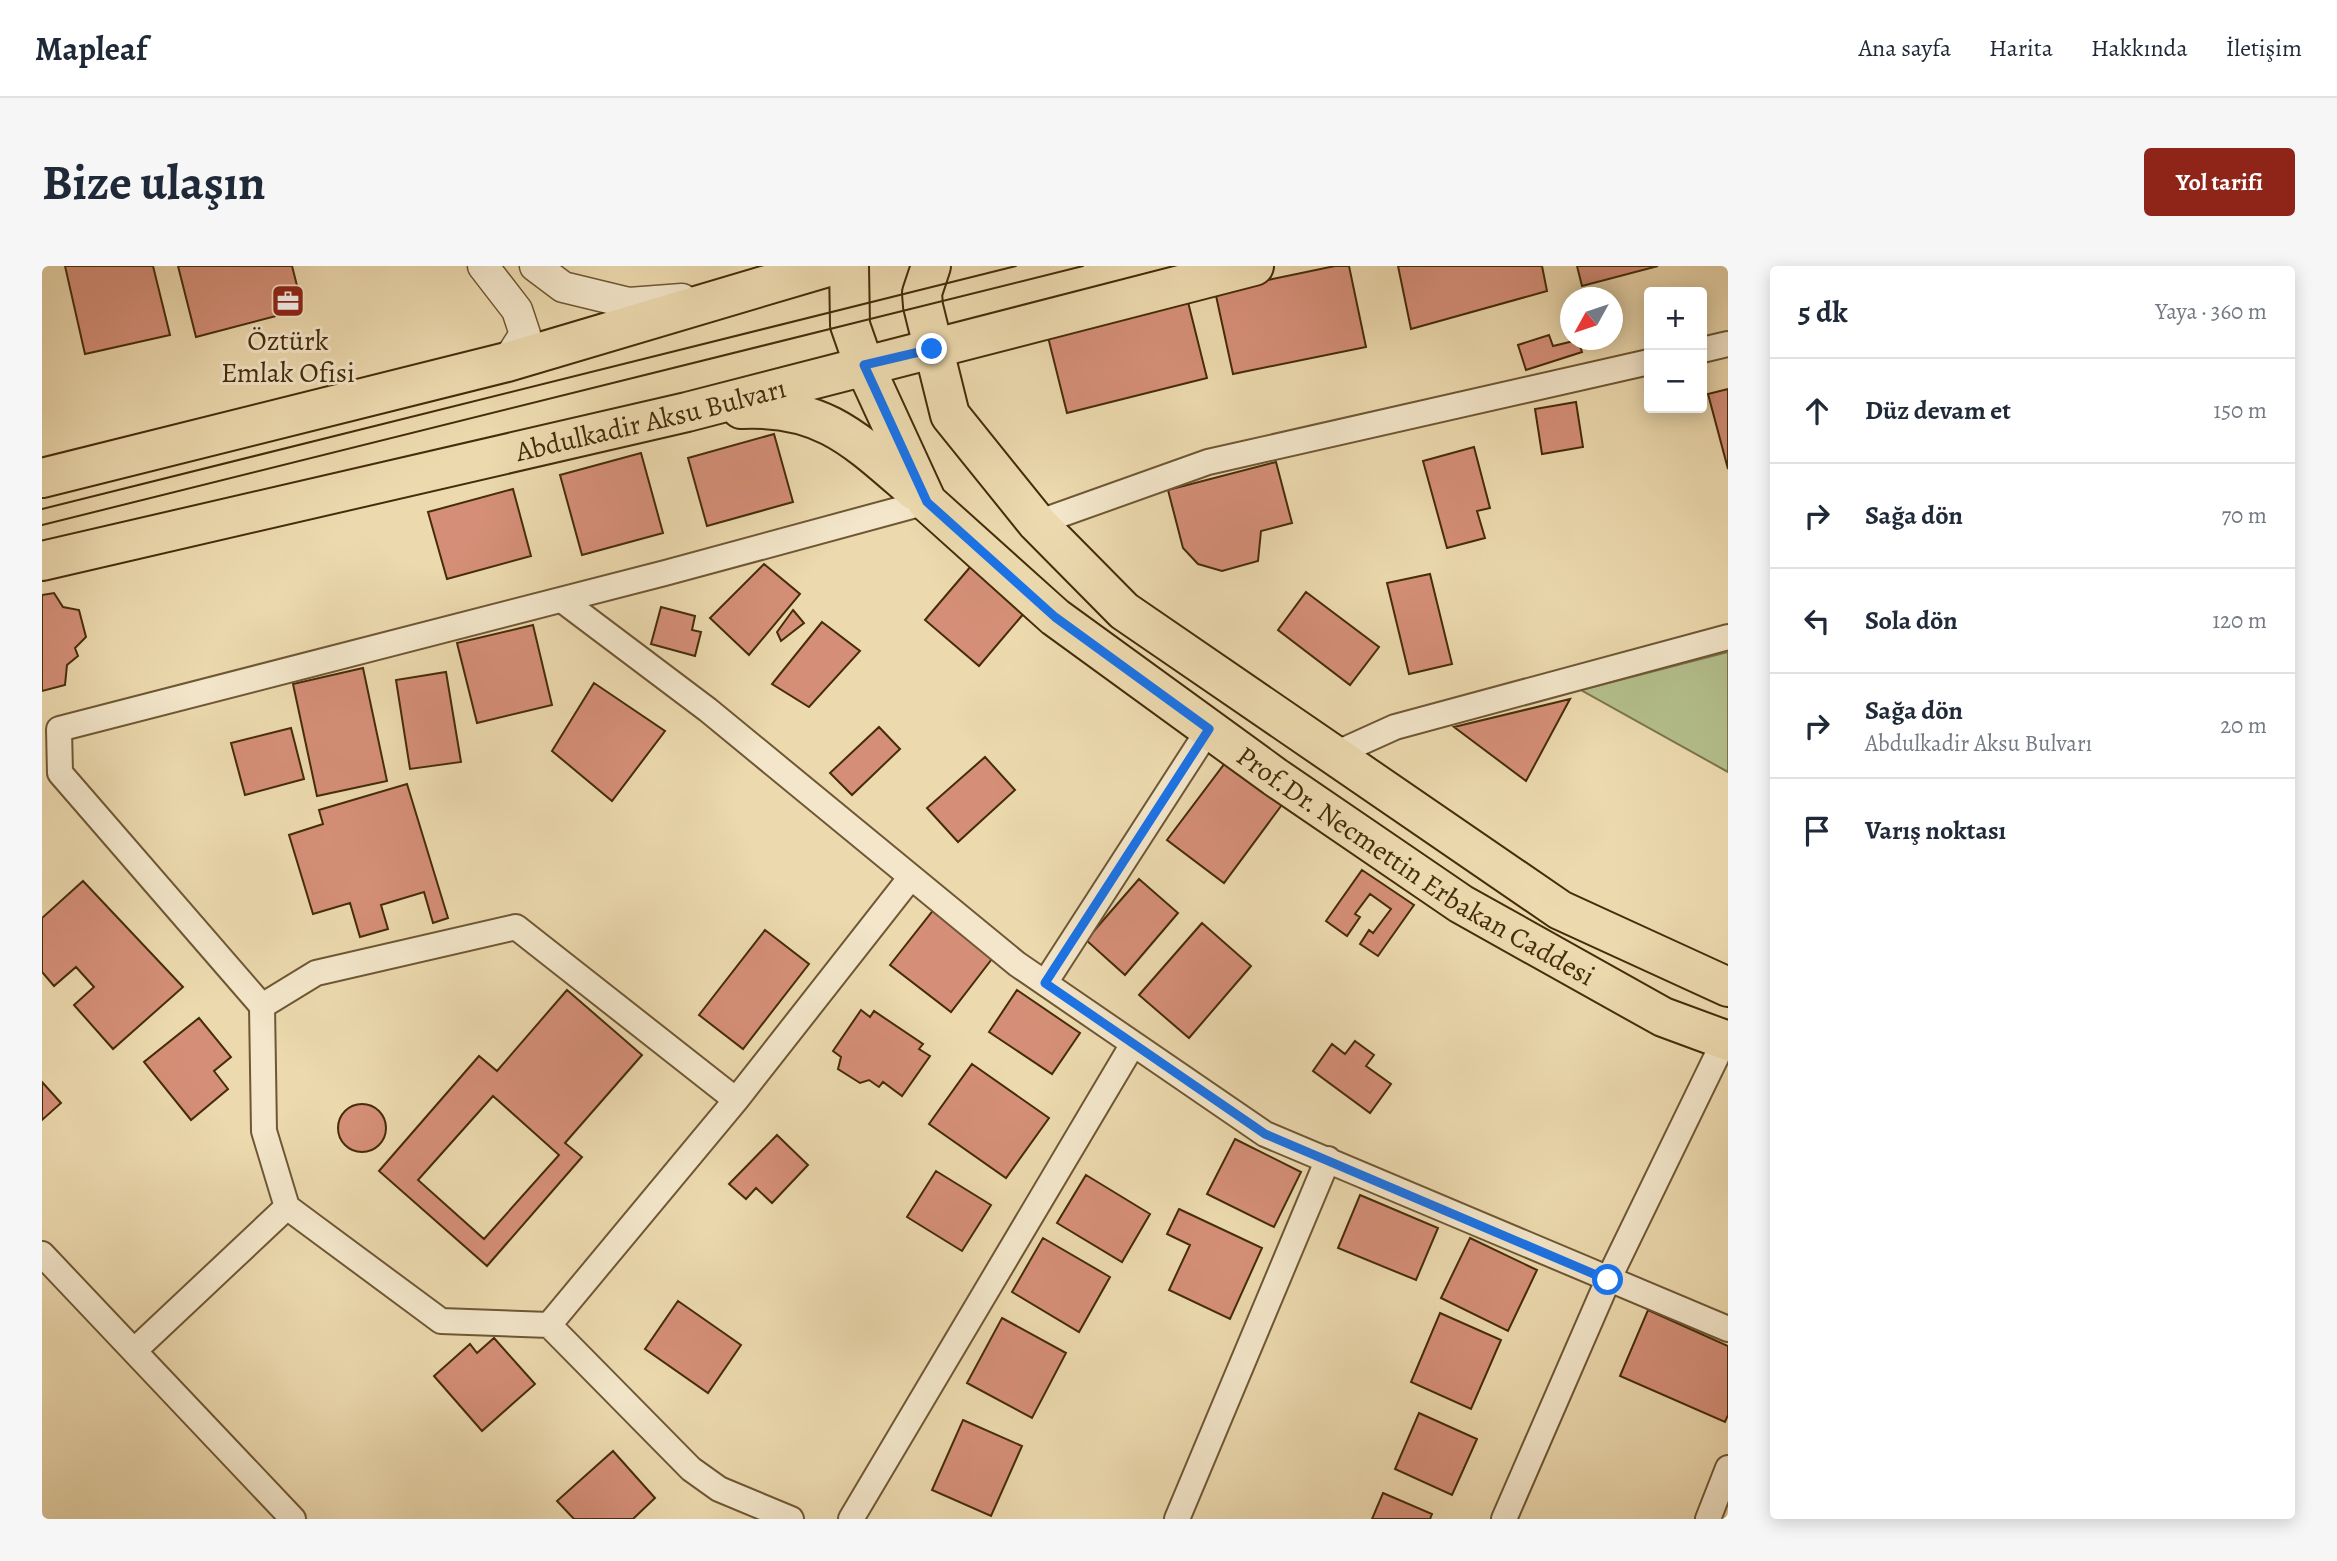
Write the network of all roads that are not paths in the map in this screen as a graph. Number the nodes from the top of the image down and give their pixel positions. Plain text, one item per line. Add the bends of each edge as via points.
1 (483, 266) edge
2 (535, 266) edge
3 (831, 266) edge
4 (849, 266) edge
5 (931, 266) edge
6 (1254, 266) edge
7 (728, 295) junction
8 (1728, 344) edge
9 (932, 349) junction
10 (1707, 349) edge
11 (508, 362) junction
12 (1644, 363) edge
13 (864, 365) junction
14 (687, 412) junction
15 (42, 478) edge
16 (927, 502) junction
17 (1037, 523) junction
18 (42, 561) edge
19 (562, 600) junction
20 (1728, 638) edge
21 (1209, 729) junction
22 (1333, 755) junction
23 (911, 877) junction
24 (1045, 983) junction
25 (1728, 987) edge
26 (262, 1006) junction
27 (1727, 1038) edge
28 (1133, 1044) junction
29 (736, 1100) junction
30 (1328, 1159) junction
31 (287, 1207) junction
32 (42, 1254) edge
33 (1608, 1280) junction
34 (549, 1325) junction
35 (1728, 1329) edge
36 (135, 1350) junction
37 (1728, 1468) edge
38 (293, 1519) edge
39 (790, 1519) edge
40 (851, 1519) edge
41 (1177, 1519) edge
42 (1504, 1519) edge
43 (1708, 1519) edge

1 - 11 street via 517,310 524,334
2 - 7 street via 563,287 629,303
3 - 7 main road
4 - 13 main road, Prof.Dr. Necmettin Erbakan Caddesi via 850,325
5 - 9 main road, Prof.Dr. Necmettin Erbakan Caddesi via 922,293
6 - 9 main road, Abdulkadir Aksu Bulvarı
7 - 11 main road
8 - 10 street
9 - 13 main road, Abdulkadir Aksu Bulvarı
9 - 17 main road, Prof.Dr. Necmettin Erbakan Caddesi via 950,415
11 - 15 main road
12 - 17 street via 1208,462
13 - 14 main road, Abdulkadir Aksu Bulvarı
13 - 16 main road, Prof.Dr. Necmettin Erbakan Caddesi
14 - 16 main road via 769,407 804,413 841,430
14 - 18 main road, Abdulkadir Aksu Bulvarı
16 - 19 street
16 - 21 main road, Prof.Dr. Necmettin Erbakan Caddesi via 1055,617
17 - 22 main road, Prof.Dr. Necmettin Erbakan Caddesi via 1124,611
19 - 23 street via 708,710
19 - 26 street via 58,729 60,773
20 - 22 street via 1395,727
21 - 24 street
21 - 27 main road, Prof.Dr. Necmettin Erbakan Caddesi via 1461,904 1663,1017
22 - 25 main road, Prof.Dr. Necmettin Erbakan Caddesi via 1560,910
23 - 24 street
23 - 29 street
24 - 28 street
26 - 29 street via 316,973 516,927
26 - 31 street via 264,1131
27 - 33 street
28 - 30 street via 1265,1134
28 - 40 street
29 - 34 street
30 - 33 street
30 - 41 street
31 - 34 street via 441,1321
31 - 36 street
32 - 36 street
33 - 35 street
33 - 42 street
34 - 39 street via 691,1469 719,1489
36 - 38 street
37 - 43 street

